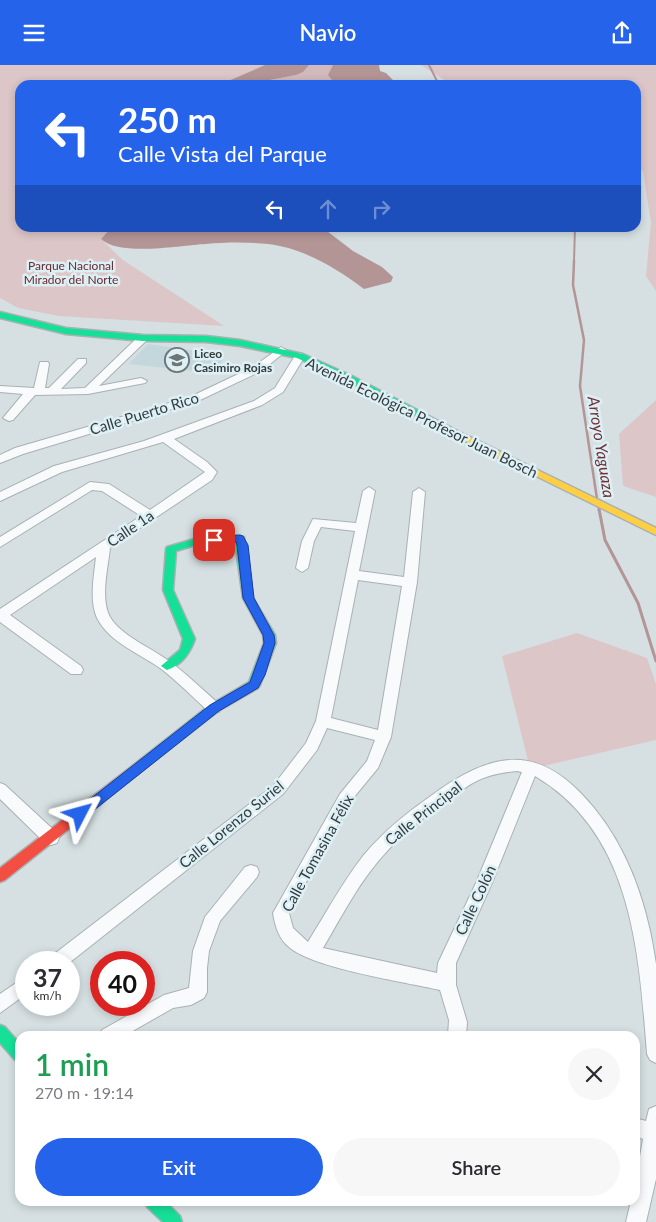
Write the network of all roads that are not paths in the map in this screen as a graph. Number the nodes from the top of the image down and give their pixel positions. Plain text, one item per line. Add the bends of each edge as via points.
1 (0, 304) edge
2 (0, 315) edge
3 (143, 338) junction
4 (278, 353) junction
5 (298, 359) junction
6 (82, 361) dead end
7 (44, 364) dead end
8 (141, 381) dead end
9 (0, 389) edge
10 (52, 390) junction
11 (36, 391) junction
12 (88, 391) junction
13 (10, 417) dead end
14 (166, 438) junction
15 (512, 449) junction
16 (502, 457) junction
17 (0, 459) edge
18 (369, 491) dead end
19 (419, 492) dead end
20 (0, 497) edge
21 (149, 515) junction
22 (638, 519) junction
23 (656, 521) edge
24 (362, 528) junction
25 (656, 532) edge
26 (0, 543) edge
27 (104, 545) junction
28 (302, 568) dead end
29 (354, 575) junction
30 (410, 581) junction
31 (0, 615) edge
32 (167, 666) junction
33 (76, 670) dead end
34 (214, 708) junction
35 (323, 721) junction
36 (384, 737) junction
37 (531, 768) junction
38 (0, 789) edge
39 (50, 838) junction
40 (251, 872) dead end
41 (0, 876) edge
42 (70, 951) edge
43 (311, 953) junction
44 (446, 983) junction
45 (15, 993) edge
46 (0, 1005) edge
47 (117, 1031) edge
48 (458, 1031) edge
49 (0, 1032) edge
50 (15, 1049) edge
51 (656, 1054) edge
52 (648, 1125) edge
53 (640, 1205) edge
54 (158, 1206) edge
55 (640, 1206) edge
56 (174, 1222) edge
57 (636, 1222) edge

1 - 15 street, Avenida Ecológica Profesor Juan Bosch via 25,314 62,322 269,338 339,362
2 - 3 street, Avenida Ecológica Profesor Juan Bosch via 66,331
3 - 4 street, Avenida Ecológica Profesor Juan Bosch via 206,339 258,345
3 - 12 street
4 - 5 street, Avenida Ecológica Profesor Juan Bosch
4 - 17 street, Calle Puerto Rico via 236,380 194,399
5 - 14 street via 283,384 267,398 226,417
5 - 16 street, Avenida Ecológica Profesor Juan Bosch via 349,378
6 - 10 street
7 - 11 street
8 - 12 street
9 - 11 street
10 - 11 street
10 - 12 street
11 - 13 street via 20,402
14 - 20 street via 58,469
14 - 21 street, Calle 1a via 180,451 207,467 210,475
15 - 16 street
15 - 22 street, Avenida Ecológica Profesor Juan Bosch
16 - 22 street, Avenida Ecológica Profesor Juan Bosch
18 - 24 street, Calle Lorenzo Suriel
19 - 30 street, Calle Tomasina Félix
21 - 26 street via 106,487 90,486
21 - 27 street, Calle 1a
22 - 23 street, Avenida Ecológica Profesor Juan Bosch
22 - 25 street, Avenida Ecológica Profesor Juan Bosch
24 - 28 street via 318,518 308,541
24 - 29 street, Calle Lorenzo Suriel
27 - 31 street, Calle 1a
27 - 32 street via 101,605 104,619
29 - 30 street
29 - 35 street, Calle Lorenzo Suriel
30 - 36 street, Calle Tomasina Félix
31 - 33 street
32 - 34 street
32 - 34 street via 189,645 168,589 171,549 179,544 231,537 240,539 248,598 269,635 270,643 254,685
34 - 39 street
35 - 36 street
35 - 42 street, Calle Lorenzo Suriel via 312,746 278,790
36 - 43 street, Calle Tomasina Félix via 373,764 345,798 282,913 284,931 294,943
37 - 43 street, Calle Principal via 500,766 471,777 396,831 376,851
37 - 44 street, Calle Colón via 447,963
37 - 51 street, Calle Principal via 551,775 569,789 616,855 630,887 644,945
38 - 39 street
39 - 41 street
40 - 47 street via 213,917 201,951 198,992 170,1001
43 - 44 street, Calle Tomasina Félix
44 - 48 street, Calle Colón
45 - 46 street
49 - 50 street
52 - 53 street via 647,1176
54 - 56 street
55 - 57 street

